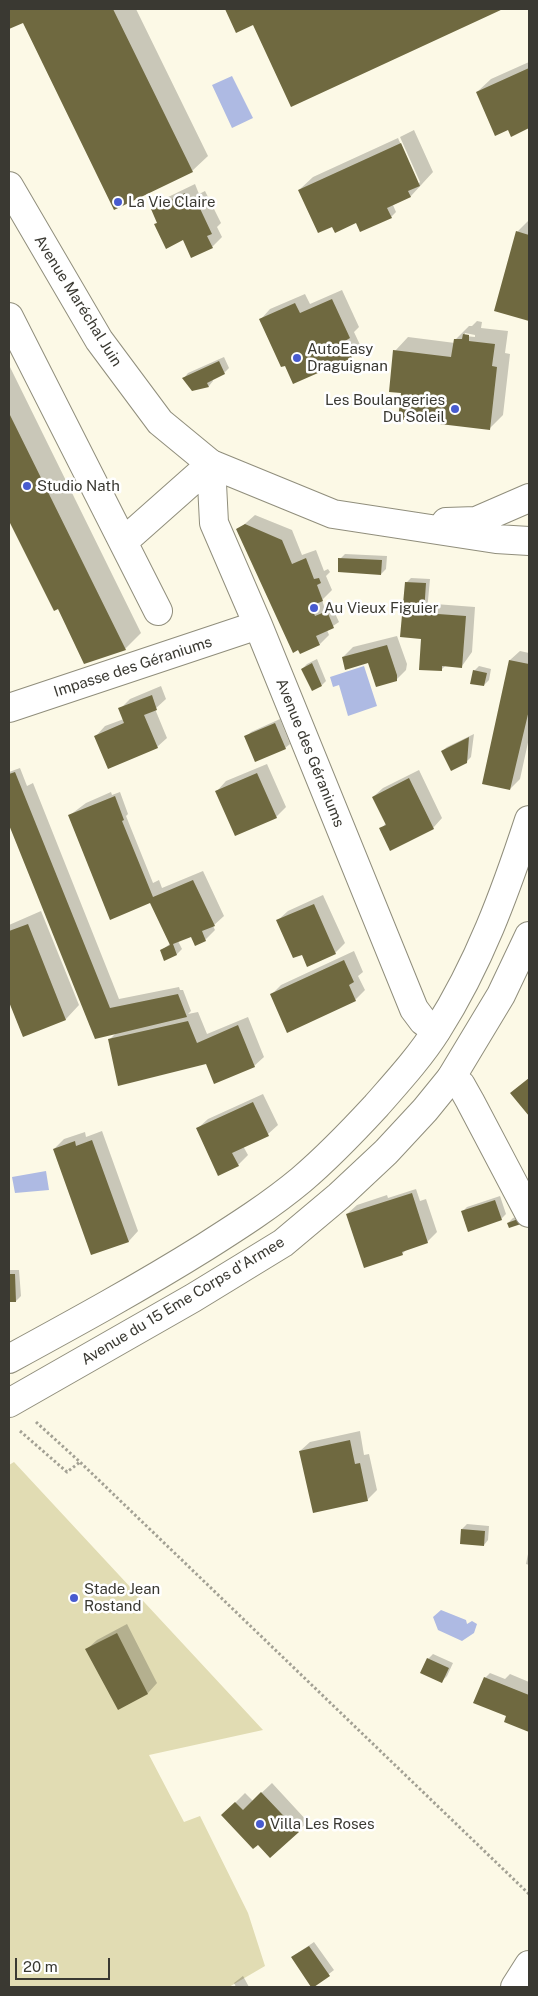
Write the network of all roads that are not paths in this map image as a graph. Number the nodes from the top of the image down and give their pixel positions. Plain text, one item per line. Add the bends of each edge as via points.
1 (11, 196) edge
2 (9, 317) edge
3 (211, 464) junction
4 (529, 498) edge
5 (392, 523) junction
6 (529, 541) edge
7 (123, 542) junction
8 (158, 611) dead end
9 (258, 625) junction
10 (9, 708) edge
11 (529, 820) edge
12 (529, 936) edge
13 (436, 1031) junction
14 (451, 1078) junction
15 (529, 1214) edge
16 (9, 1359) edge
17 (9, 1403) edge

1 - 3 main road, Avenue Maréchal Juin via 99,340 160,422
2 - 7 main road
3 - 5 main road, Avenue Maréchal Juin via 332,514
3 - 7 main road
3 - 9 main road, Avenue des Géraniums via 214,523
4 - 5 main road, Avenue Maréchal Juin via 476,521
5 - 6 main road, Avenue Maréchal Juin
7 - 8 main road
9 - 10 main road, Impasse des Géraniums
9 - 13 main road, Avenue des Géraniums via 414,1009 422,1021
11 - 13 main road via 506,891 483,946
12 - 14 main road, Avenue du 15 Eme Corps d'Armee via 501,995
13 - 16 main road via 392,1088 348,1136 264,1209 161,1275
14 - 15 main road via 461,1085
14 - 17 main road, Avenue du 15 Eme Corps d'Armee via 386,1152 282,1243

